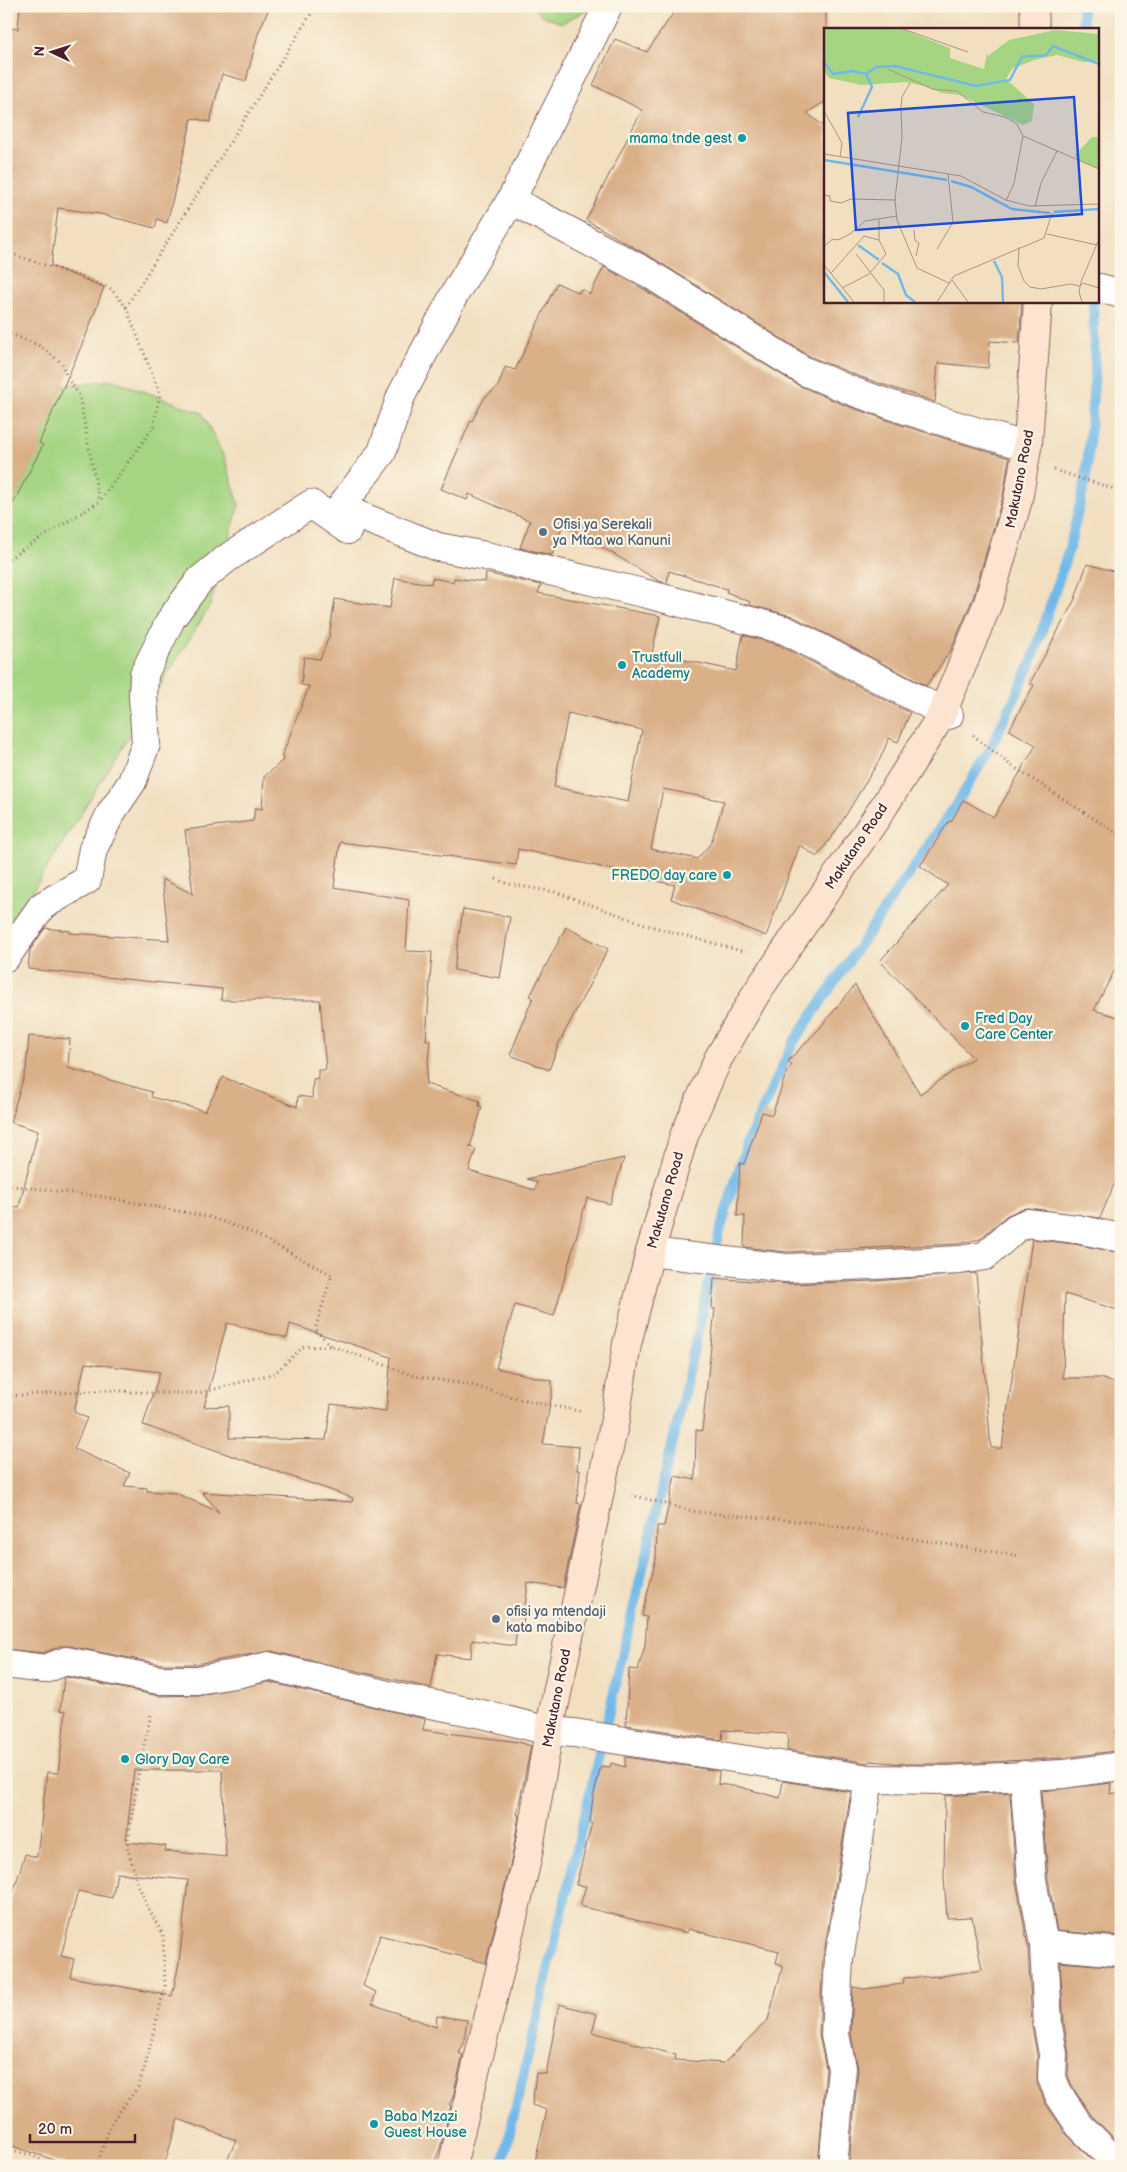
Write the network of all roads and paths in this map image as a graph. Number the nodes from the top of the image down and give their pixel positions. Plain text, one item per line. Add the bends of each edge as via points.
1 (316, 6) edge
2 (608, 6) edge
3 (1034, 6) edge
4 (1035, 28) edge
5 (511, 200) junction
6 (6, 252) edge
7 (1038, 302) edge
8 (126, 307) junction
9 (6, 332) edge
10 (1027, 452) junction
11 (1121, 491) edge
12 (99, 502) junction
13 (340, 508) junction
14 (6, 560) edge
15 (946, 713) junction
16 (1121, 836) edge
17 (496, 879) dead end
18 (6, 957) edge
19 (777, 961) junction
20 (6, 1185) edge
21 (1121, 1238) edge
22 (650, 1252) junction
23 (332, 1346) junction
24 (6, 1396) edge
25 (615, 1420) junction
26 (600, 1487) junction
27 (1020, 1556) dead end
28 (6, 1664) edge
29 (159, 1680) junction
30 (548, 1731) junction
31 (1121, 1766) edge
32 (1024, 1775) junction
33 (869, 1779) junction
34 (1044, 1945) junction
35 (1121, 1952) edge
36 (6, 2149) edge
37 (50, 2166) edge
38 (96, 2166) edge
39 (452, 2166) edge
40 (833, 2166) edge
41 (1120, 2166) edge

1 - 8 path
2 - 5 street
3 - 4 street
5 - 10 street via 648,273 804,370 852,391 1024,446
5 - 13 street via 454,295 401,396 382,452
6 - 8 path via 111,289
7 - 10 street, Makutano Road
8 - 12 path via 160,394 153,428
9 - 12 path via 40,346 62,362 79,395
10 - 11 path
10 - 15 street, Makutano Road via 1018,500 988,603
12 - 14 path
13 - 15 street via 438,547 643,593 785,630
13 - 18 street via 348,530 311,504 226,559 200,580 171,619 144,674 146,744 132,782 111,813 93,849 87,880 42,906
15 - 16 path via 1008,764
15 - 19 street, Makutano Road
17 - 19 path via 554,892 650,926
19 - 22 street, Makutano Road via 718,1059 684,1136
20 - 23 path via 105,1197 209,1217 247,1230 332,1275 315,1329
21 - 22 street via 1027,1223 1016,1228 985,1256 786,1268
22 - 25 street, Makutano Road via 627,1344
23 - 24 path via 304,1347 275,1373 200,1393 108,1390
23 - 25 path via 415,1376 471,1385
25 - 26 street, Makutano Road
26 - 27 path via 696,1512 808,1522
26 - 30 street, Makutano Road
28 - 29 street via 45,1669 66,1661
29 - 30 street via 197,1680 268,1666
29 - 38 path via 126,1845 137,1882 163,1934 165,1986 138,2087 112,2121
30 - 33 street
30 - 39 street, Makutano Road via 527,1860
31 - 32 street via 1064,1774
32 - 33 street via 948,1780
32 - 34 street via 1032,1880
33 - 40 street via 839,1959 835,2035 842,2068
34 - 35 street
34 - 41 street via 1052,2078 1079,2125
36 - 37 path via 32,2156

